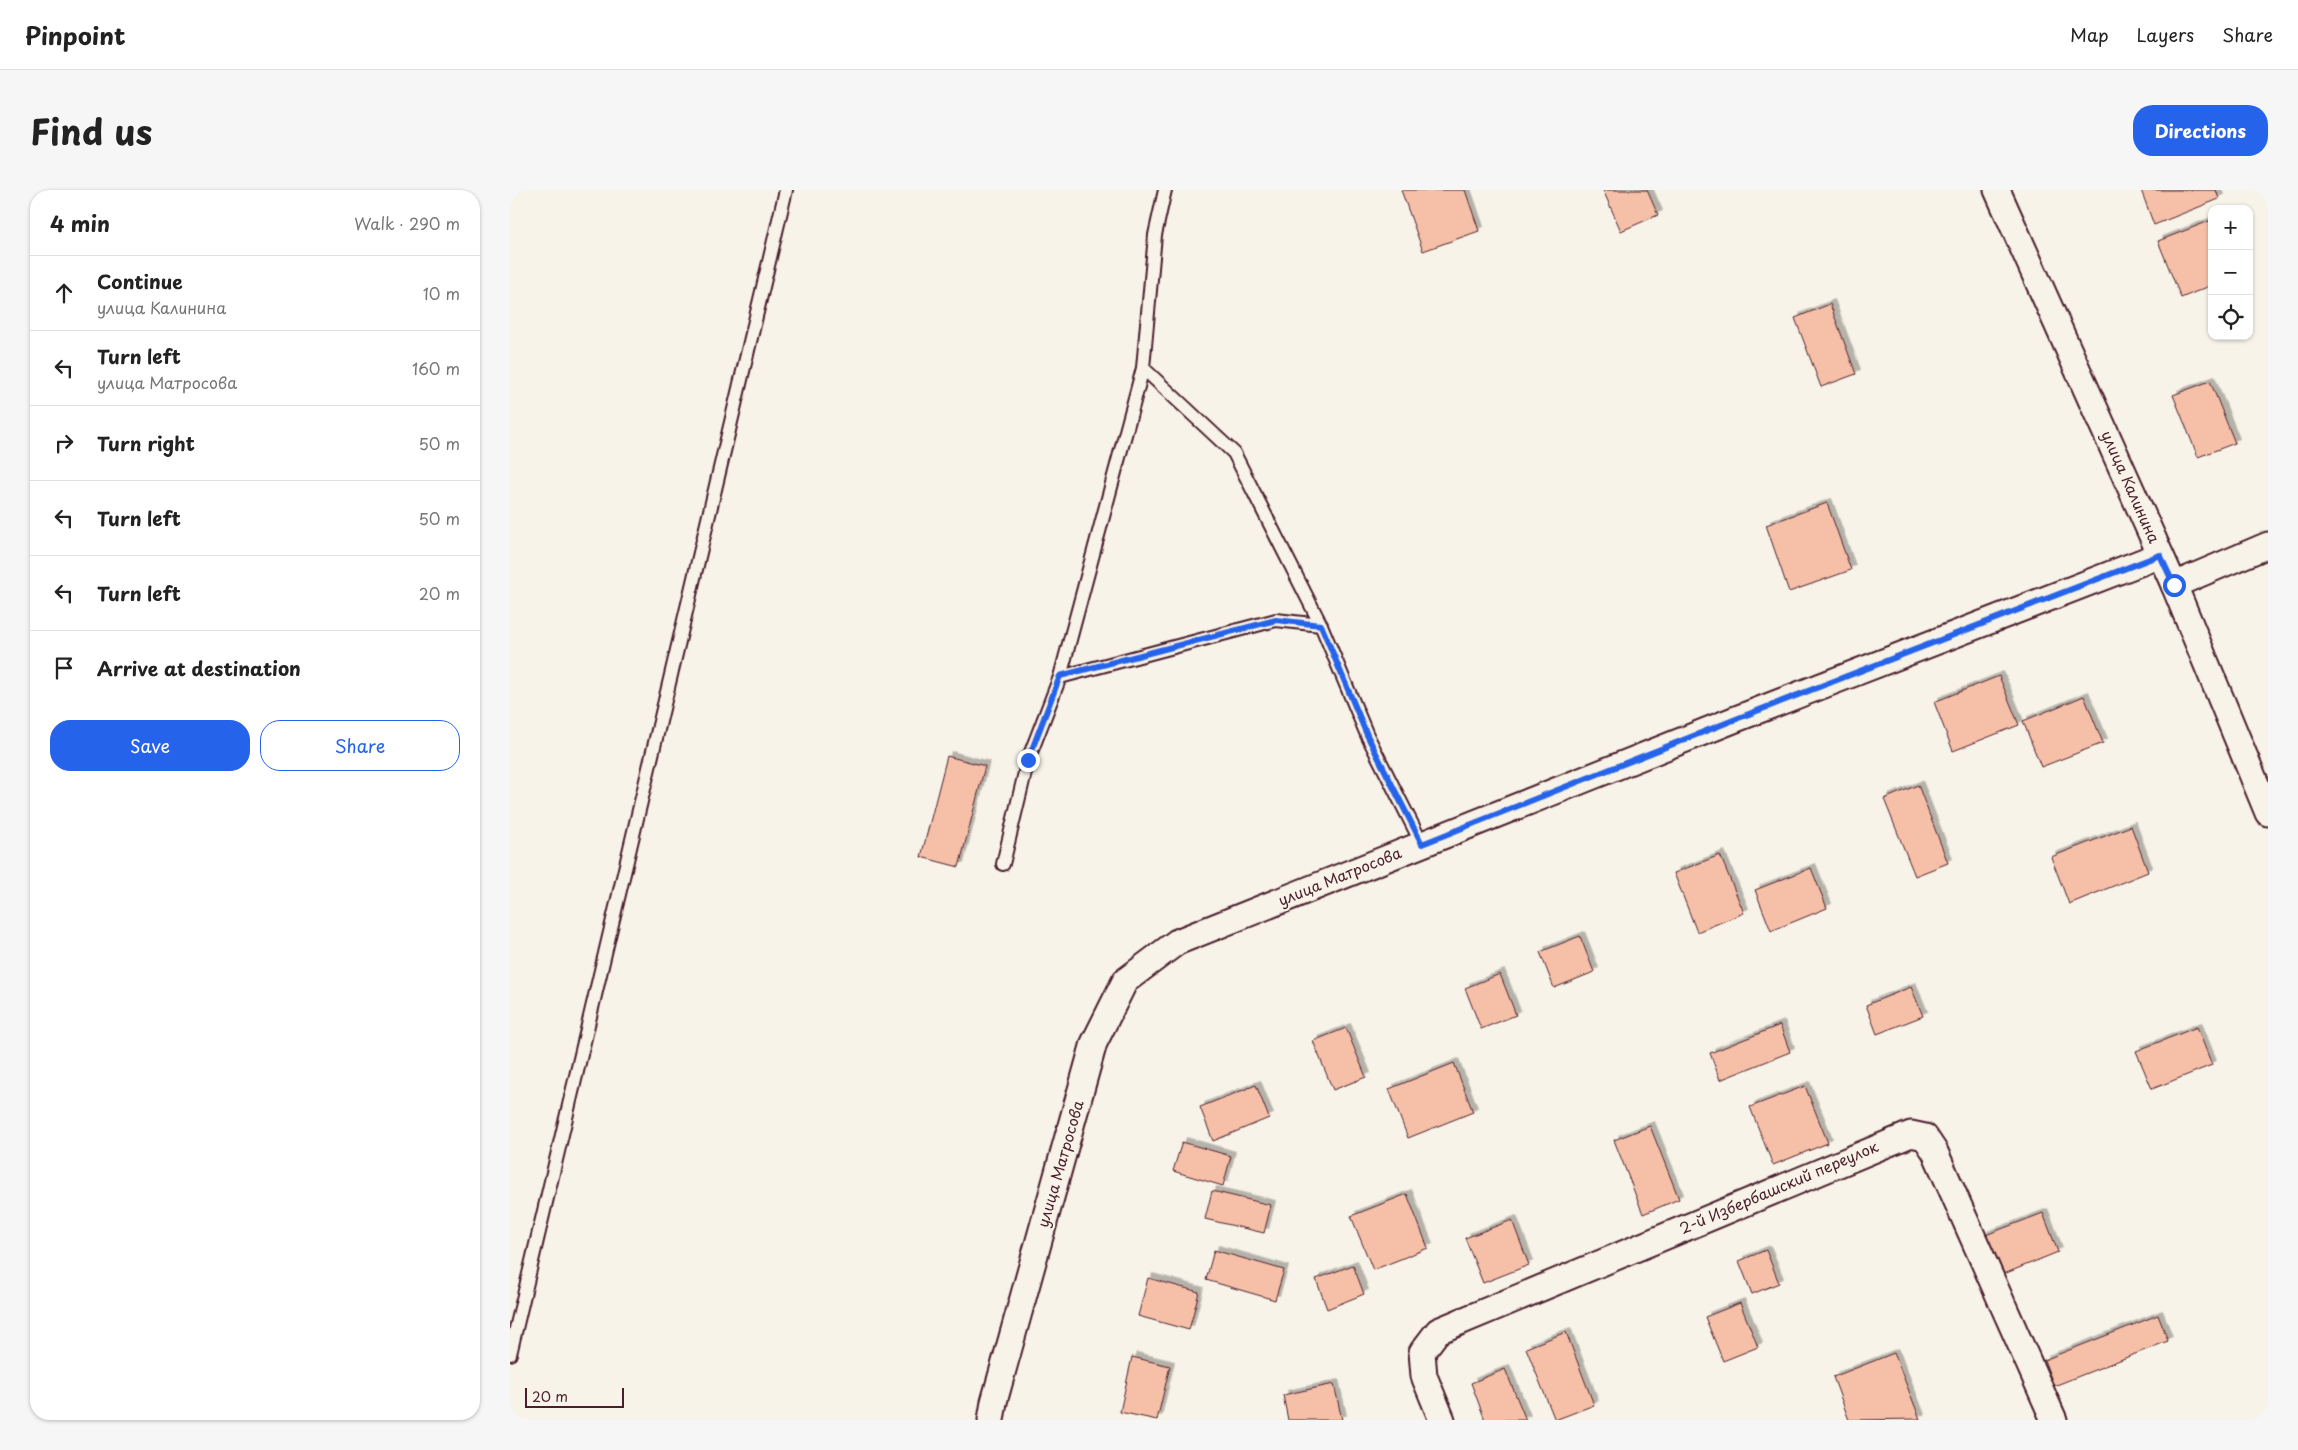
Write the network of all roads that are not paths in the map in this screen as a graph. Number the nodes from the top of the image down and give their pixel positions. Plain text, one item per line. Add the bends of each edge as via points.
1 (786, 190) edge
2 (1166, 190) edge
3 (1997, 190) edge
4 (1143, 368) junction
5 (2268, 545) edge
6 (2160, 555) junction
7 (2174, 585) junction
8 (1321, 625) junction
9 (1060, 676) junction
10 (2268, 813) edge
11 (1422, 844) junction
12 (1003, 864) dead end
13 (510, 1354) edge
14 (991, 1420) edge
15 (1442, 1420) edge
16 (2054, 1420) edge

1 - 13 lane
2 - 4 lane via 1155,235
3 - 6 street, улица Калинина
4 - 8 lane via 1234,453
4 - 9 lane
5 - 7 street
6 - 7 street, улица Калинина
6 - 11 street, улица Матросова
7 - 10 street, улица Калинина
8 - 9 lane via 1276,620
8 - 11 lane via 1367,735
9 - 12 lane via 1028,760
11 - 14 street, улица Матросова via 1177,942 1125,982 1094,1043
15 - 16 street, 2-й Избербашский переулок via 1424,1376 1422,1352 1438,1331 1911,1134 1925,1137 1935,1152

